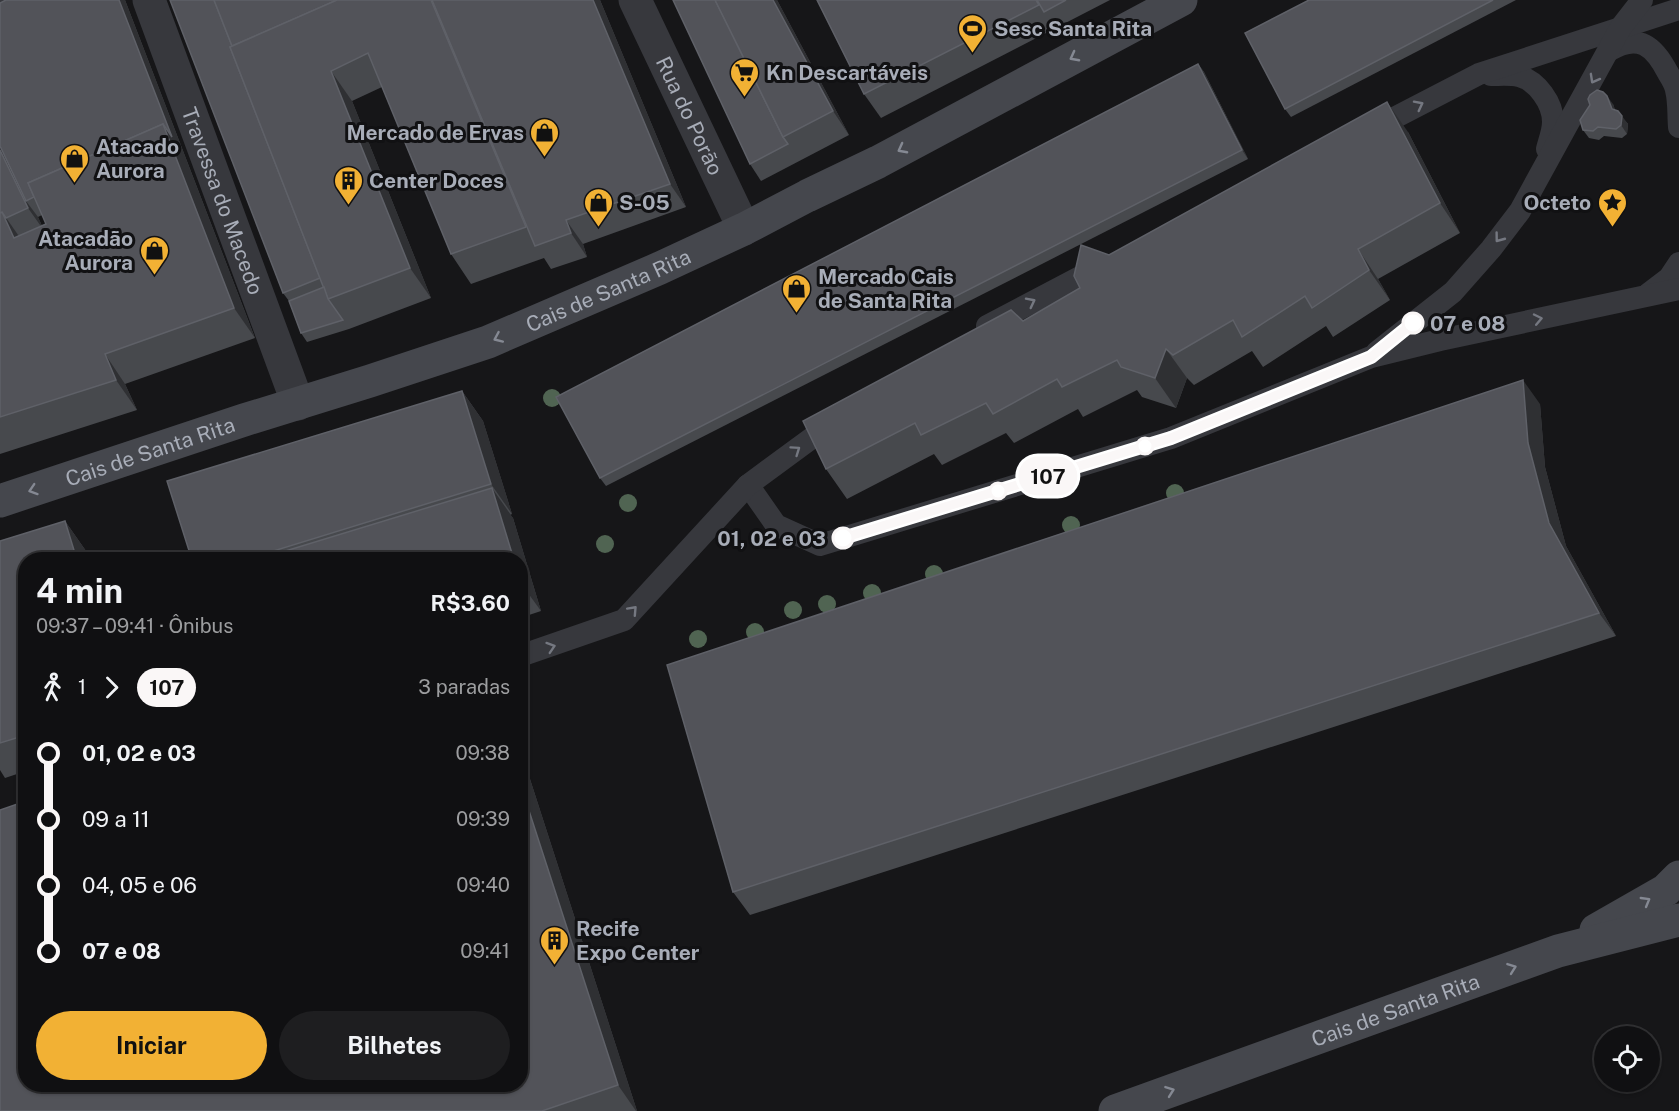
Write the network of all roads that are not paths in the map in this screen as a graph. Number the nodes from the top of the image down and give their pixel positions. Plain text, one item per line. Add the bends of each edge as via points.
1 (149, 0) edge
2 (635, 0) edge
3 (1182, 0) edge
4 (1662, 0) edge
5 (1645, 9) edge
6 (1679, 9) edge
7 (1622, 27) junction
8 (1610, 51) junction
9 (1479, 74) junction
10 (1679, 127) edge
11 (1348, 141) edge
12 (1542, 171) junction
13 (744, 230) junction
14 (1123, 255) edge
15 (1679, 263) edge
16 (1679, 289) edge
17 (1645, 297) junction
18 (967, 338) edge
19 (1371, 357) junction
20 (298, 404) junction
21 (855, 407) edge
22 (748, 485) junction
23 (0, 501) edge
24 (528, 653) edge
25 (1679, 877) edge
26 (1679, 920) edge
27 (1558, 951) junction
28 (1115, 1111) edge

1 - 20 street, Travessa do Macedo
2 - 13 street, Rua do Porão
3 -> 13 main road, Cais de Santa Rita
4 - 5 lane
5 - 6 lane
5 - 7 lane
7 - 8 lane
7 - 9 lane
8 - 10 lane via 1630,41 1645,44 1660,57 1676,89
8 -> 12 lane
11 -> 9 lane
9 - 12 lane via 1518,75 1533,81 1543,95 1553,123
12 -> 19 lane via 1520,211 1453,292
13 -> 20 main road, Cais de Santa Rita via 488,342
18 -> 14 lane
15 - 17 lane via 1669,278
16 - 17 lane
19 -> 17 lane
19 - 22 lane via 1171,438 820,545 776,525
20 -> 23 main road, Cais de Santa Rita
22 -> 21 lane
24 -> 22 lane via 624,620
27 -> 25 main road via 1666,890
26 - 27 main road, Cais de Santa Rita
28 -> 27 main road, Cais de Santa Rita

